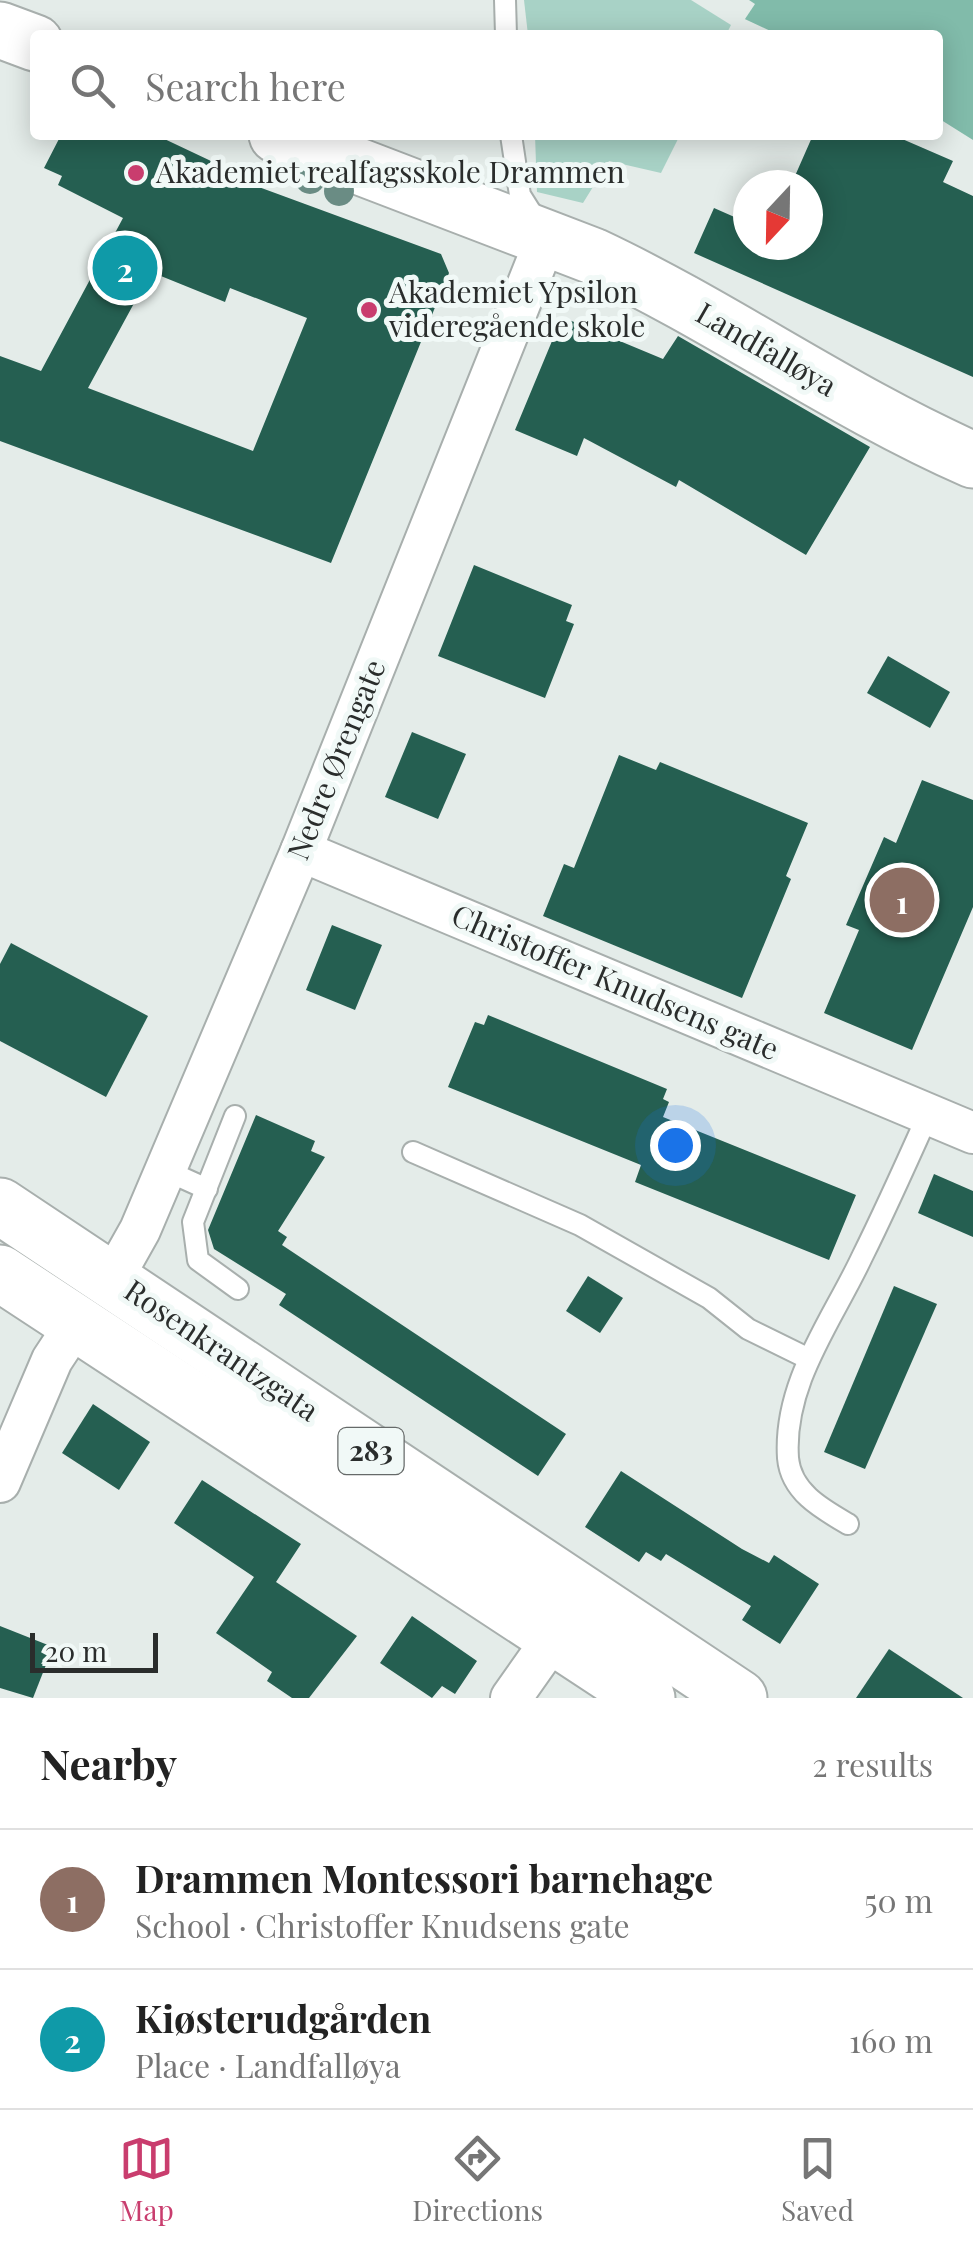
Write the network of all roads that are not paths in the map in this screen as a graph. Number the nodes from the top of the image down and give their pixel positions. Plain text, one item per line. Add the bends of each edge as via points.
1 (505, 0) edge
2 (0, 30) edge
3 (506, 30) edge
4 (30, 41) edge
5 (290, 140) edge
6 (512, 140) edge
7 (547, 236) junction
8 (973, 460) edge
9 (301, 851) junction
10 (235, 1116) dead end
11 (927, 1117) junction
12 (973, 1133) edge
13 (413, 1152) dead end
14 (165, 1170) junction
15 (207, 1189) junction
16 (0, 1206) edge
17 (0, 1273) edge
18 (113, 1278) junction
19 (238, 1289) dead end
20 (77, 1322) junction
21 (808, 1358) junction
22 (0, 1482) edge
23 (848, 1524) dead end
24 (554, 1637) junction
25 (511, 1698) edge
26 (647, 1698) edge
27 (739, 1698) edge

1 - 3 lane
2 - 4 main road
5 - 7 main road, Landfalløya
6 - 7 lane via 520,195
7 - 8 main road, Landfalløya via 640,278 905,430
7 - 9 street, Nedre Ørengate
9 - 11 street, Christoffer Knudsens gate
9 - 14 street, Nedre Ørengate
10 - 15 lane
11 - 12 street, Christoffer Knudsens gate
11 - 21 lane
13 - 21 lane via 589,1230 709,1298 748,1330
14 - 15 lane
14 - 18 street, Nedre Ørengate
15 - 19 lane via 193,1222 194,1249 208,1270
16 - 18 main road, Rosenkrantzgata / 283
17 - 20 main road, Rosenkrantzgata / 283
18 - 27 main road, Rosenkrantzgata / 283
20 - 22 street via 52,1360
20 - 24 main road, Rosenkrantzgata / 283
21 - 23 lane via 788,1460 799,1488
24 - 25 street
24 - 26 main road, Rosenkrantzgata / 283

